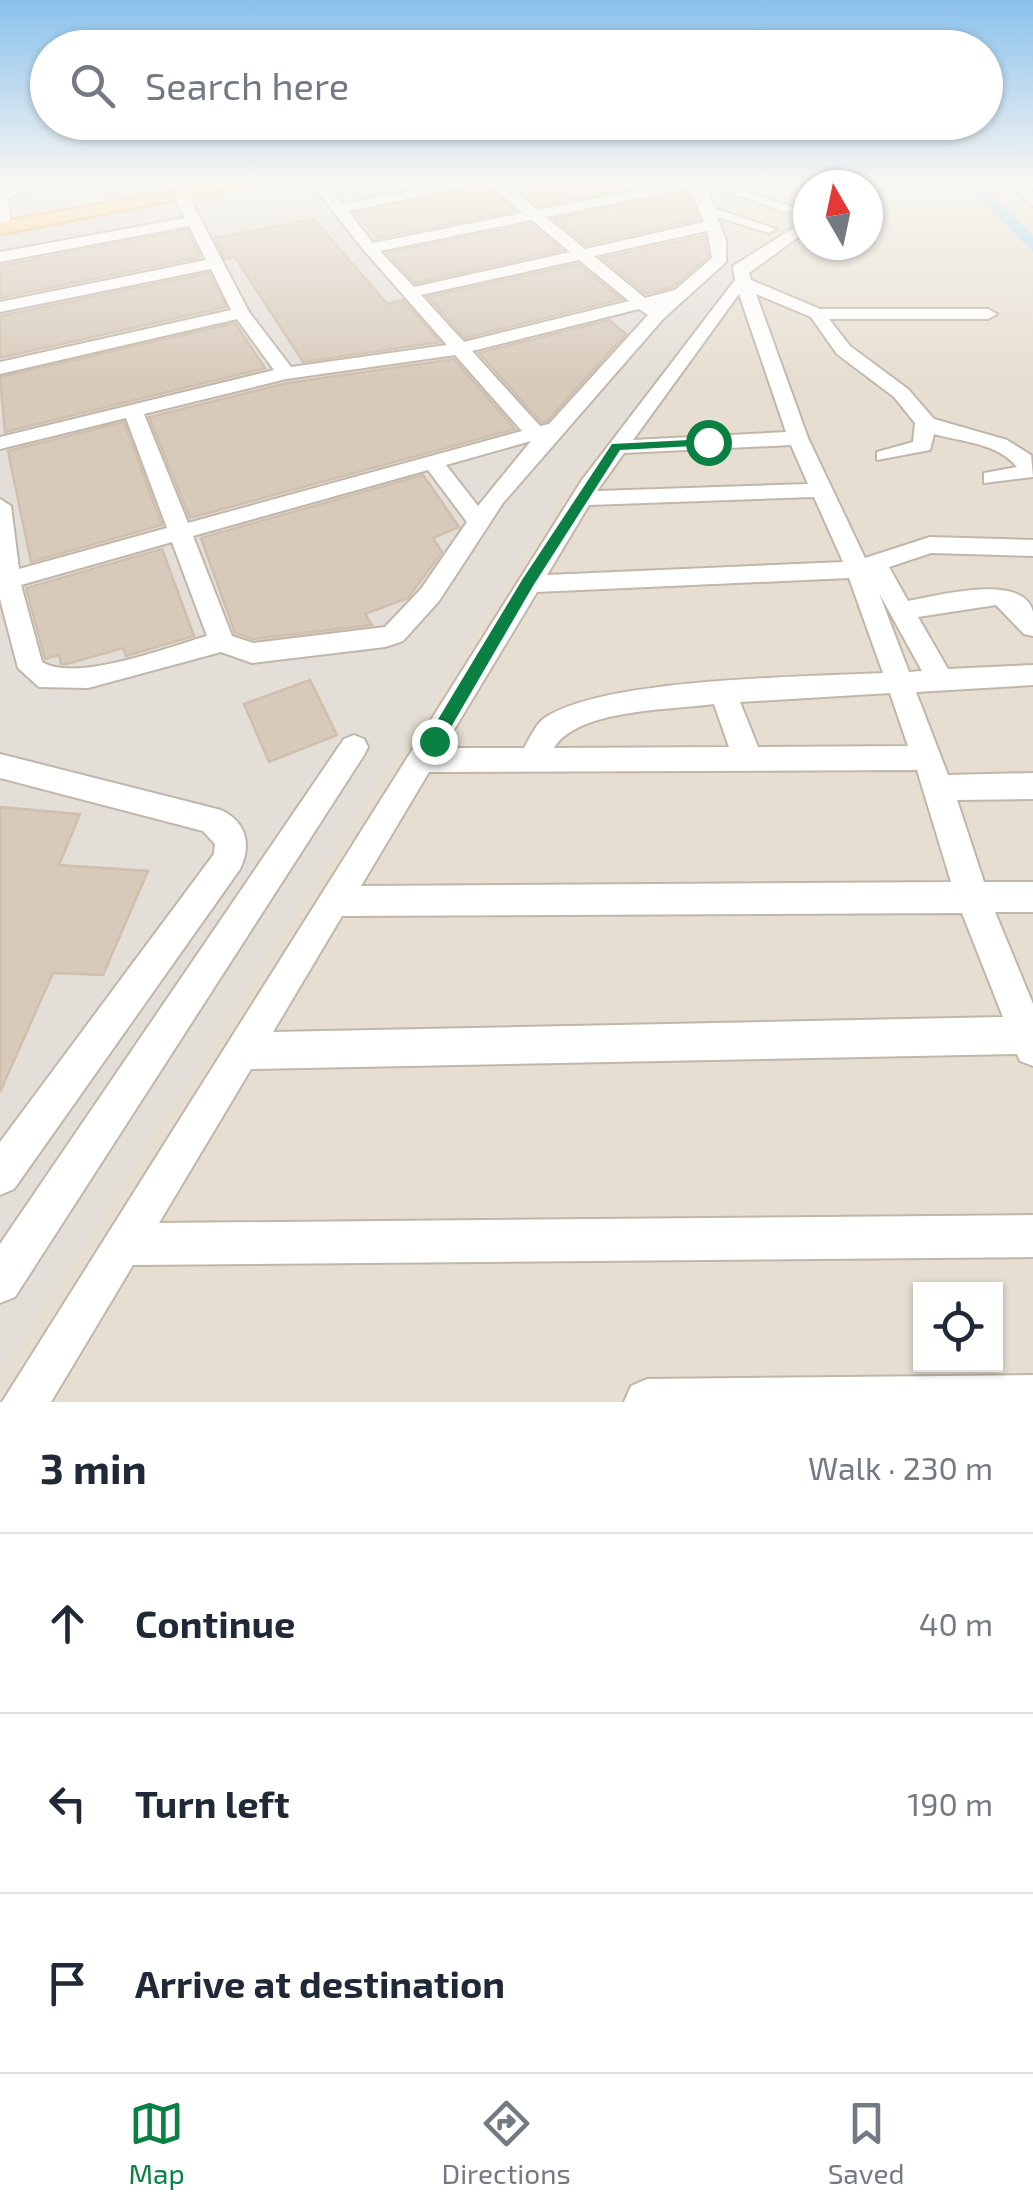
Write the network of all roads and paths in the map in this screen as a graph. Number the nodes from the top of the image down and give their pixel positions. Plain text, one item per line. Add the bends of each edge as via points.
1 (44, 249) edge
2 (205, 249) edge
3 (361, 249) edge
4 (371, 249) edge
5 (575, 249) edge
6 (602, 249) edge
7 (721, 249) edge
8 (728, 249) edge
9 (775, 249) edge
10 (582, 255) junction
11 (0, 258) edge
12 (212, 264) junction
13 (741, 277) junction
14 (404, 299) junction
15 (0, 307) edge
16 (650, 309) junction
17 (241, 314) junction
18 (818, 314) junction
19 (988, 314) dead end
20 (459, 349) junction
21 (0, 368) edge
22 (286, 372) junction
23 (134, 410) junction
24 (925, 422) junction
25 (546, 434) junction
26 (798, 438) junction
27 (0, 443) edge
28 (616, 446) junction
29 (884, 456) dead end
30 (432, 460) junction
31 (992, 478) dead end
32 (821, 490) junction
33 (582, 498) junction
34 (0, 506) edge
35 (479, 522) junction
36 (180, 531) junction
37 (1033, 548) edge
38 (867, 568) junction
39 (8, 580) junction
40 (527, 584) junction
41 (904, 610) junction
42 (1033, 628) edge
43 (222, 642) junction
44 (1033, 675) edge
45 (942, 682) junction
46 (896, 684) junction
47 (723, 692) junction
48 (354, 746) dead end
49 (747, 756) junction
50 (926, 758) junction
51 (532, 759) junction
52 (422, 760) junction
53 (0, 766) edge
54 (1033, 786) edge
55 (938, 788) junction
56 (972, 897) junction
57 (1033, 897) edge
58 (334, 901) junction
59 (1031, 1040) edge
60 (244, 1051) junction
61 (0, 1176) edge
62 (1033, 1236) edge
63 (125, 1244) junction
64 (0, 1282) edge
65 (1033, 1398) edge
66 (25, 1402) edge
67 (647, 1402) edge

1 - 11 street
2 - 12 street
3 - 14 street
4 - 14 street
5 - 10 street
6 - 10 street
7 - 16 street via 682,294
8 - 13 street
9 - 13 street
10 - 14 street
10 - 16 street
12 - 15 street
12 - 17 street
13 - 18 street
13 - 26 street
13 - 28 street
14 - 20 street
16 - 20 street
16 - 25 street
17 - 21 street
17 - 22 street
18 - 19 street
18 - 24 street via 831,342 900,392
20 - 22 street
20 - 25 street
22 - 23 street
23 - 27 street
23 - 36 street
24 - 29 street via 923,446
24 - 31 street via 1027,461 1030,470
25 - 30 street
25 - 35 street
26 - 28 street
26 - 32 street
28 - 33 street
30 - 35 street
30 - 36 street
32 - 33 street
32 - 38 street
33 - 40 street
34 - 39 street
35 - 43 street via 430,595 394,634 343,646 252,653
36 - 39 street
36 - 43 street
37 - 38 street via 930,544
38 - 40 street
38 - 41 street
38 - 46 street
39 - 43 street via 31,668 49,680 88,678
40 - 52 street
41 - 42 street via 1000,596
41 - 45 street
44 - 45 street
45 - 46 street
46 - 47 street
46 - 50 street
47 - 49 street
47 - 51 street via 565,718 542,738
48 - 64 street
49 - 50 street
49 - 51 street
50 - 55 street
51 - 52 street
52 - 58 street
53 - 61 street via 210,819 228,828 233,840 229,859
54 - 55 street
55 - 56 street
56 - 57 street
56 - 58 street
56 - 59 street
58 - 60 street
59 - 60 street
60 - 63 street
62 - 63 street
63 - 66 street
65 - 67 street

